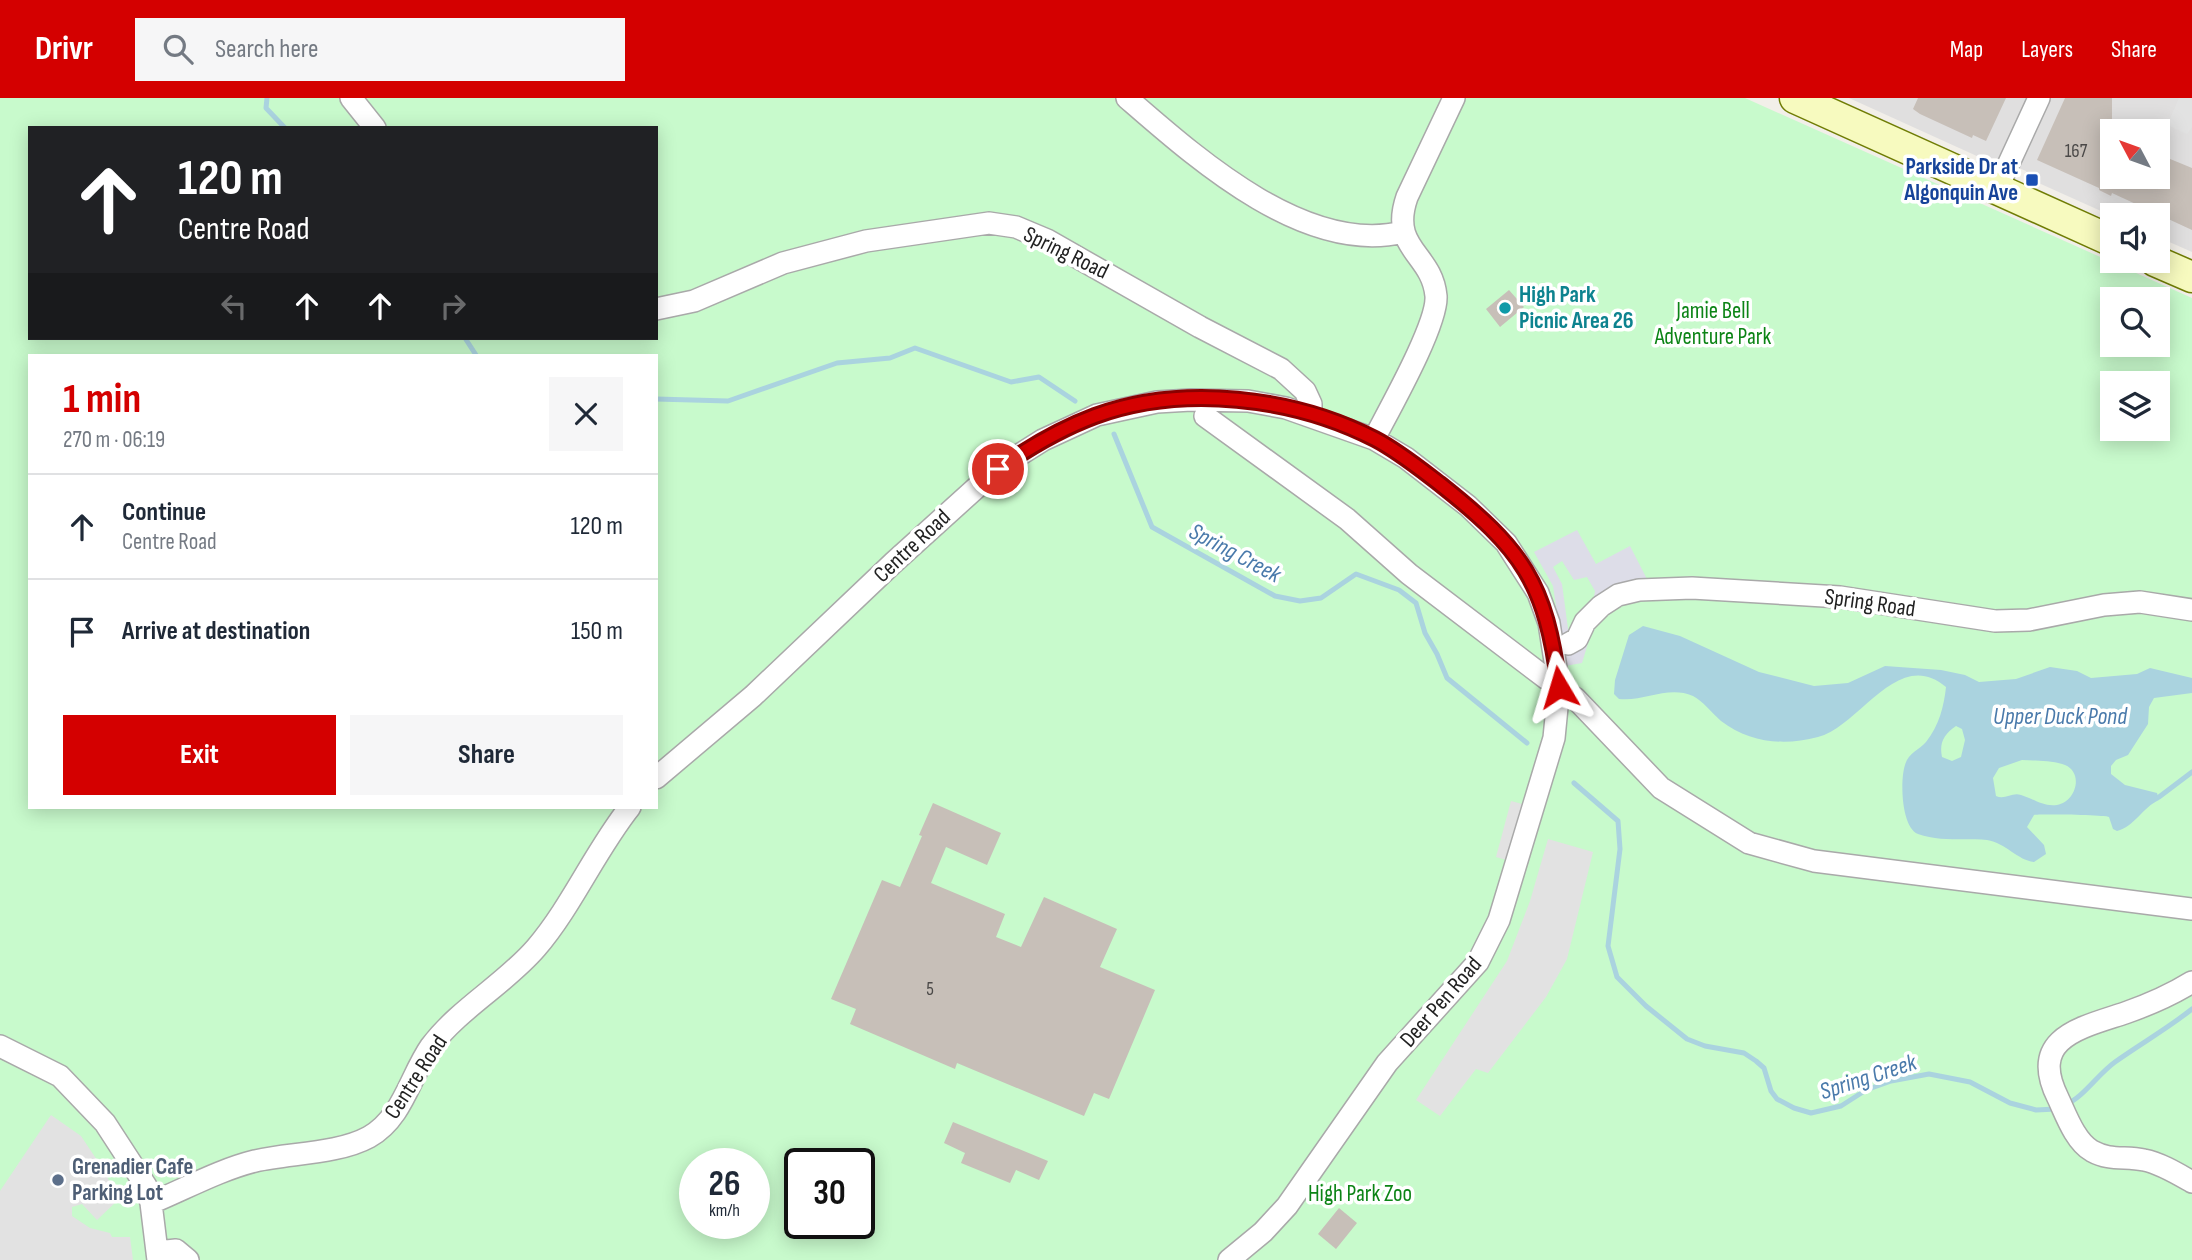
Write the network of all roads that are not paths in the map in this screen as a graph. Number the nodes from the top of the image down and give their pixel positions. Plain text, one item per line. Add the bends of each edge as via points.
1 (351, 98) edge
2 (1127, 98) edge
3 (1454, 98) edge
4 (1795, 98) edge
5 (2039, 98) edge
6 (372, 126) edge
7 (1997, 189) junction
8 (1403, 232) junction
9 (2100, 236) edge
10 (2170, 267) edge
11 (2192, 277) edge
12 (658, 309) edge
13 (1311, 415) junction
14 (1205, 416) dead end
15 (1374, 439) junction
16 (2192, 610) edge
17 (1561, 648) junction
18 (1547, 679) dead end
19 (1575, 698) dead end
20 (658, 776) edge
21 (629, 809) edge
22 (2192, 909) edge
23 (2192, 982) edge
24 (0, 1046) edge
25 (2192, 1182) edge
26 (151, 1203) junction
27 (158, 1256) edge
28 (188, 1260) edge
29 (1229, 1260) edge

1 - 6 street
2 - 8 street via 1199,161 1280,210 1327,228 1362,235
3 - 8 street via 1407,197
4 - 7 main road
5 - 7 street
7 - 9 main road
8 - 15 street via 1433,282 1435,310
10 - 11 main road
12 - 13 street, Spring Road via 694,301 793,260 866,241 979,224 1016,227 1048,240 1280,369 1305,391
13 - 15 street, Centre Road
13 - 20 street, Centre Road via 1248,401 1157,402 1097,415 1043,440 975,488 753,696
14 - 18 street via 1347,519 1409,574
15 - 17 street via 1468,506 1506,543 1525,568
16 - 17 street, Spring Road via 2140,602 2029,620 1994,621 1840,597 1692,588 1639,590 1618,595 1601,606 1585,622 1577,639
17 - 29 street, Deer Pen Road via 1554,738 1488,946 1464,981 1387,1063 1287,1206
19 - 22 street via 1661,788 1759,846 1814,861
21 - 26 street, Centre Road via 537,947 443,1033 379,1130 349,1144 253,1162
23 - 25 street via 2162,999 2076,1029 2059,1041 2049,1063 2051,1085 2066,1116 2093,1152 2114,1160 2144,1160
24 - 26 street via 47,1069 78,1092 105,1123 146,1186
26 - 27 street
27 - 28 street via 176,1250

